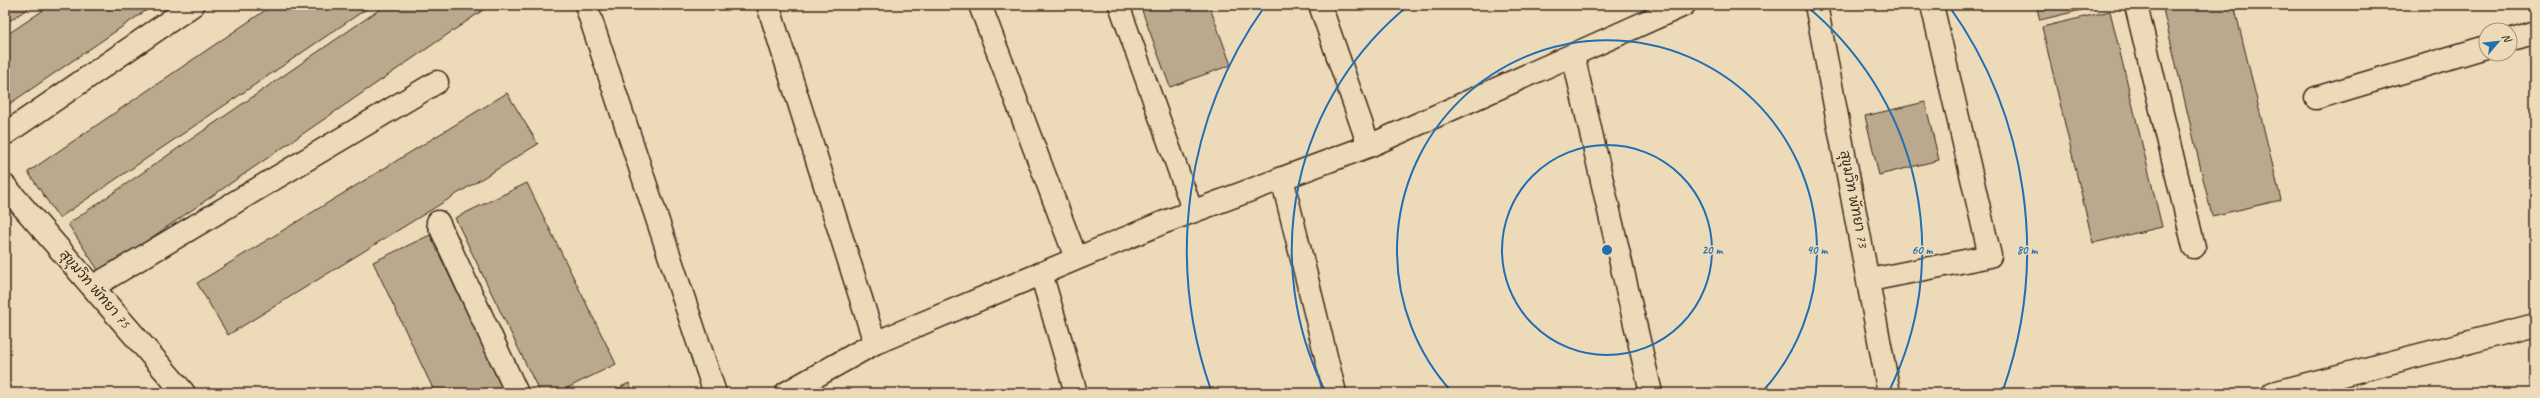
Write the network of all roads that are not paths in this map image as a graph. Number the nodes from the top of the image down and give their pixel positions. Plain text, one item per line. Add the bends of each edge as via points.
1 (193, 5) edge
2 (586, 5) edge
3 (768, 5) edge
4 (980, 5) edge
5 (1119, 5) edge
6 (1320, 5) edge
7 (1816, 5) edge
8 (1932, 5) edge
9 (2136, 5) edge
10 (1681, 6) edge
11 (2535, 32) edge
12 (2518, 37) edge
13 (2478, 49) edge
14 (1573, 55) junction
15 (437, 82) dead end
16 (2316, 98) dead end
17 (5, 134) edge
18 (1369, 146) junction
19 (1282, 178) junction
20 (5, 186) edge
21 (1193, 212) junction
22 (438, 222) dead end
23 (2194, 246) dead end
24 (1076, 258) junction
25 (1041, 273) junction
26 (1870, 280) junction
27 (94, 286) junction
28 (2535, 324) edge
29 (875, 343) junction
30 (184, 393) edge
31 (517, 393) edge
32 (715, 393) edge
33 (786, 393) edge
34 (1076, 393) edge
35 (1335, 393) edge
36 (1651, 393) edge
37 (1889, 393) edge
38 (2273, 393) edge

1 - 17 street
2 - 32 street
3 - 29 street
4 - 24 street
5 - 21 lane
6 - 18 street
7 - 26 street, สุขุมวิท พัทยา 73
8 - 26 street via 1990,256
9 - 23 street
10 - 14 street
11 - 12 street
13 - 16 street
14 - 18 street
14 - 36 street
15 - 27 street
18 - 19 street
19 - 21 street
19 - 35 street
20 - 27 street, สุขุมวิท พัทยา 75
21 - 24 street
22 - 31 street
24 - 25 street
25 - 29 street
25 - 34 street
26 - 37 street, สุขุมวิท พัทยา 73
27 - 30 street, สุขุมวิท พัทยา 75
28 - 38 street
29 - 33 street

